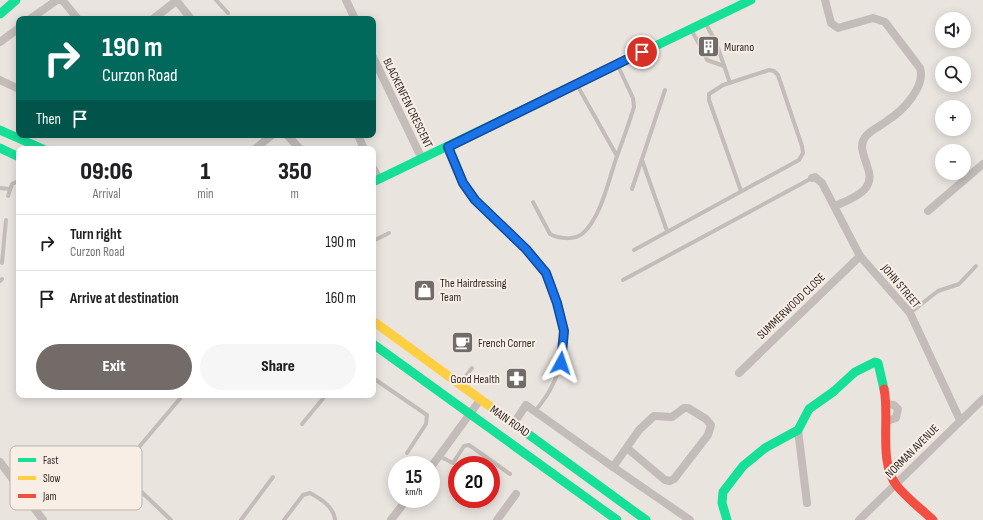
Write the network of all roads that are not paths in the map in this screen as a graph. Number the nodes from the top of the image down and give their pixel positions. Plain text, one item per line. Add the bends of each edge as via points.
1 (16, 0) edge
2 (57, 0) edge
3 (60, 0) edge
4 (176, 0) edge
5 (216, 0) edge
6 (346, 0) edge
7 (751, 0) edge
8 (825, 0) edge
9 (228, 13) dead end
10 (0, 14) edge
11 (34, 16) edge
12 (76, 16) edge
13 (157, 16) edge
14 (189, 16) edge
15 (354, 16) edge
16 (705, 22) junction
17 (691, 28) junction
18 (16, 30) edge
19 (714, 39) dead end
20 (0, 42) edge
21 (700, 46) dead end
22 (718, 48) dead end
23 (705, 55) dead end
24 (617, 64) junction
25 (724, 66) junction
26 (376, 68) edge
27 (0, 80) edge
28 (576, 83) junction
29 (730, 83) junction
30 (16, 88) edge
31 (665, 90) dead end
32 (0, 130) edge
33 (16, 137) edge
34 (18, 138) edge
35 (268, 138) edge
36 (290, 138) edge
37 (36, 146) edge
38 (259, 146) edge
39 (297, 146) edge
40 (448, 147) junction
41 (0, 148) edge
42 (16, 156) edge
43 (617, 156) junction
44 (422, 159) junction
45 (642, 159) junction
46 (983, 164) edge
47 (812, 178) joint
48 (376, 181) edge
49 (16, 182) dead end
50 (0, 188) edge
51 (9, 189) junction
52 (632, 189) dead end
53 (741, 191) junction
54 (8, 196) dead end
55 (533, 202) dead end
56 (834, 206) junction
57 (928, 212) dead end
58 (0, 224) edge
59 (667, 232) junction
60 (389, 233) dead end
61 (376, 240) edge
62 (634, 250) dead end
63 (860, 256) junction
64 (2, 262) dead end
65 (976, 266) dead end
66 (623, 280) dead end
67 (910, 313) junction
68 (376, 323) edge
69 (376, 349) edge
70 (472, 368) dead end
71 (739, 373) dead end
72 (376, 380) edge
73 (460, 385) junction
74 (180, 398) edge
75 (324, 398) edge
76 (480, 400) junction
77 (982, 403) edge
78 (535, 411) junction
79 (470, 415) junction
80 (960, 420) junction
81 (514, 423) junction
82 (302, 424) dead end
83 (798, 430) junction
84 (139, 446) edge
85 (626, 448) junction
86 (407, 453) dead end
87 (439, 456) edge
88 (440, 457) edge
89 (0, 462) edge
90 (613, 467) junction
91 (510, 474) dead end
92 (10, 475) edge
93 (273, 477) dead end
94 (896, 485) junction
95 (142, 492) edge
96 (516, 494) dead end
97 (807, 504) dead end
98 (400, 508) edge
99 (36, 510) edge
100 (43, 520) edge
101 (171, 520) edge
102 (242, 520) edge
103 (284, 520) edge
104 (335, 520) edge
105 (391, 520) edge
106 (497, 520) edge
107 (617, 520) edge
108 (646, 520) edge
109 (690, 520) edge
110 (726, 520) edge
111 (859, 520) edge
112 (933, 520) edge

1 - 10 street
2 - 11 street
3 - 12 street
4 - 13 street
4 - 14 street
5 - 9 lane
6 - 15 street
7 - 16 street
8 - 56 street via 831,23 838,28 873,18 885,22 920,68 922,76 919,87 901,109 864,139 862,148 871,176 869,184 856,196
16 - 17 street
16 - 19 lane
17 - 21 lane
17 - 24 street
18 - 20 street
22 - 25 lane
23 - 25 lane via 707,60
24 - 28 street
24 - 43 lane via 633,98 634,107
25 - 29 lane
26 - 44 street, BLACKENFEN CRESCENT
27 - 30 street
28 - 40 street
28 - 43 lane
29 - 53 lane via 712,91 709,100
29 - 53 lane via 769,70 774,71 778,75 803,149 799,160
31 - 45 lane
32 - 33 street
34 - 37 street
35 - 38 street
36 - 39 street
40 - 44 street
40 - 78 lane via 463,183 475,200 542,267 557,303 564,331 561,363 547,398
41 - 42 street
43 - 55 lane via 595,215 581,234 568,238 550,234
44 - 48 street
45 - 52 lane
45 - 59 lane
46 - 57 street
47 - 56 street, JOHN STREET via 816,177 822,183
47 - 66 lane
49 - 51 lane
50 - 51 lane
51 - 54 lane
53 - 59 lane
56 - 63 street, JOHN STREET
58 - 64 lane via 5,223
59 - 62 lane
60 - 61 lane
63 - 67 street, JOHN STREET
63 - 71 street, SUMMERWOOD CLOSE
65 - 67 lane via 959,284 938,291
67 - 80 street, JOHN STREET
68 - 73 street, MAIN ROAD
69 - 79 street, MAIN ROAD
70 - 73 lane
72 - 86 lane via 427,415 426,424
73 - 76 street, MAIN ROAD
74 - 84 lane
75 - 82 lane
76 - 79 street
76 - 81 street, MAIN ROAD
77 - 80 street, NORMAN AVENUE
78 - 81 street via 526,405
78 - 90 street
79 - 87 street
79 - 107 street, MAIN ROAD
80 - 94 street, NORMAN AVENUE
81 - 108 street, MAIN ROAD
83 - 94 street via 809,409 855,372 875,362 878,363 886,404 885,452
83 - 97 street
83 - 110 street via 750,459 727,485 722,498
85 - 85 street via 639,430 656,416 672,417 684,408 706,419 711,425 708,435 670,481 665,480
85 - 90 street
88 - 91 lane via 452,463 464,446 469,445
89 - 92 street
90 - 109 street
93 - 102 lane
94 - 111 street, NORMAN AVENUE
94 - 112 street
95 - 101 lane
96 - 106 street
98 - 105 street
99 - 100 street
103 - 104 lane via 303,495 310,493 328,506

